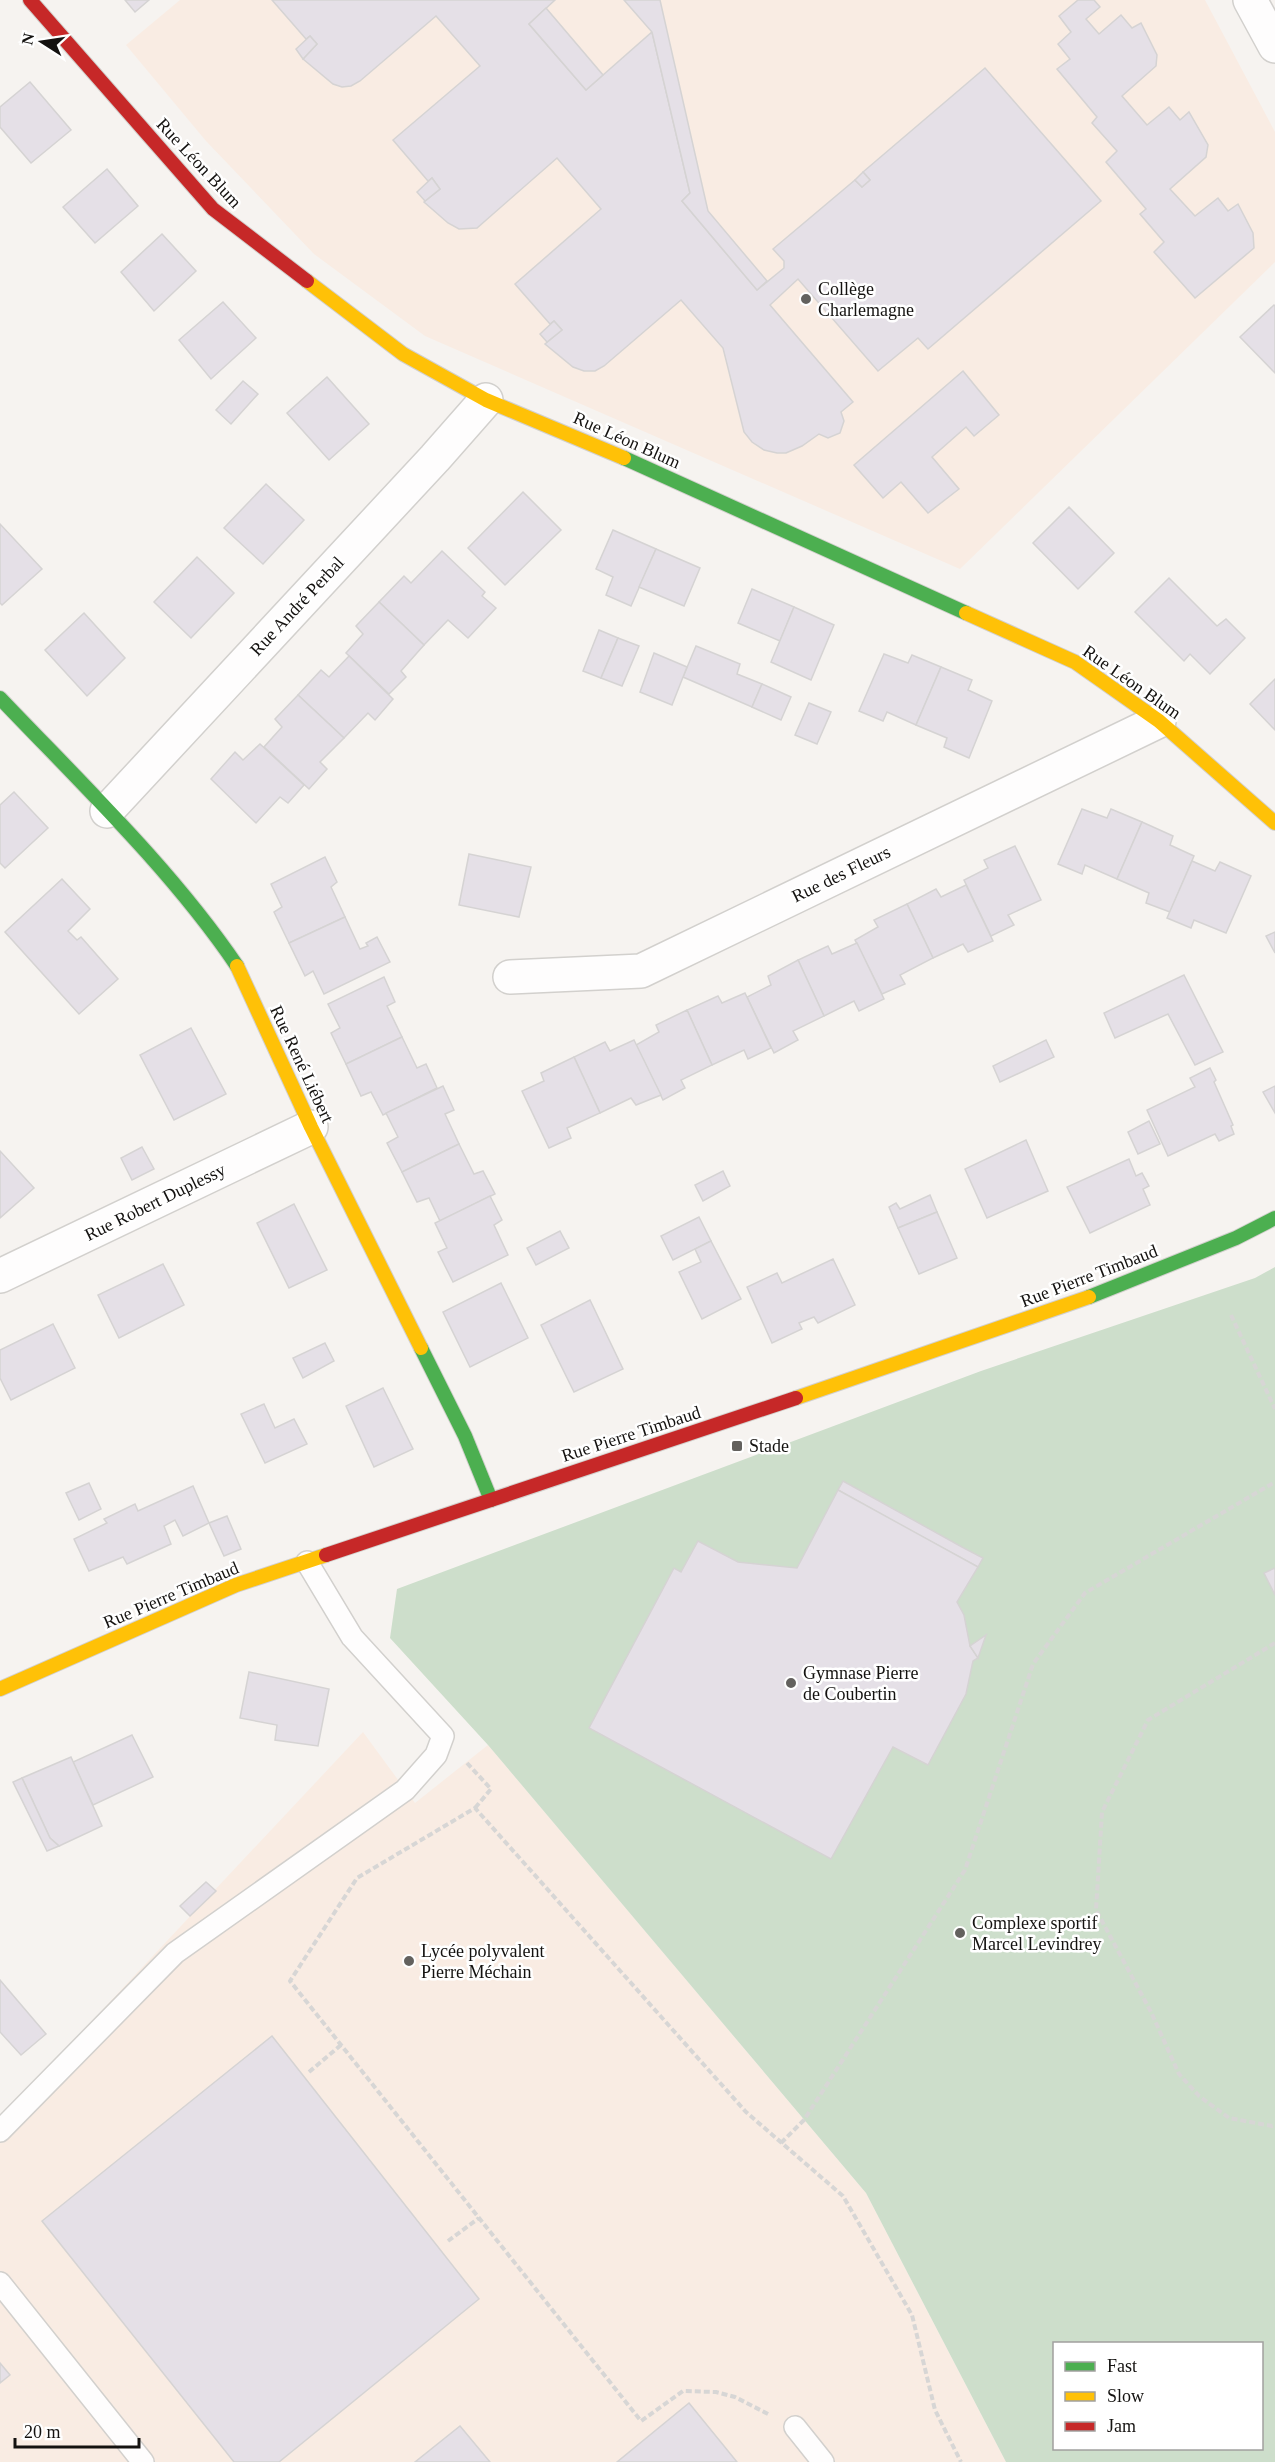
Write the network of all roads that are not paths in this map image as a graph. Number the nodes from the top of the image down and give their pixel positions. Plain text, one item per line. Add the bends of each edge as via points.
1 (30, 0) edge
2 (1250, 0) edge
3 (1275, 46) edge
4 (486, 400) junction
5 (0, 698) edge
6 (1159, 722) junction
7 (107, 811) junction
8 (1275, 823) edge
9 (510, 977) dead end
10 (311, 1127) junction
11 (1275, 1218) edge
12 (0, 1276) edge
13 (491, 1500) junction
14 (307, 1562) junction
15 (0, 1689) edge
16 (0, 2131) edge
17 (0, 2283) edge
18 (795, 2427) road end
19 (143, 2462) edge
20 (823, 2462) edge

1 - 4 street, Rue Léon Blum via 213,209 403,354
2 - 3 street
4 - 6 street, Rue Léon Blum via 595,445 1075,662
4 - 7 street, Rue André Perbal
5 - 7 street, Rue René Liébert
6 - 8 street, Rue Léon Blum
6 - 9 street, Rue des Fleurs via 641,970
7 - 10 street, Rue René Liébert via 208,924 239,970
10 - 12 street, Rue Robert Duplessy
10 - 13 street, Rue René Liébert via 465,1436
11 - 13 street, Rue Pierre Timbaud via 1236,1238 1079,1301
13 - 14 street, Rue Pierre Timbaud
14 - 15 street, Rue Pierre Timbaud via 236,1585
14 - 16 lane via 352,1637 443,1736 436,1755 405,1790 175,1953
17 - 19 lane
18 - 20 lane

